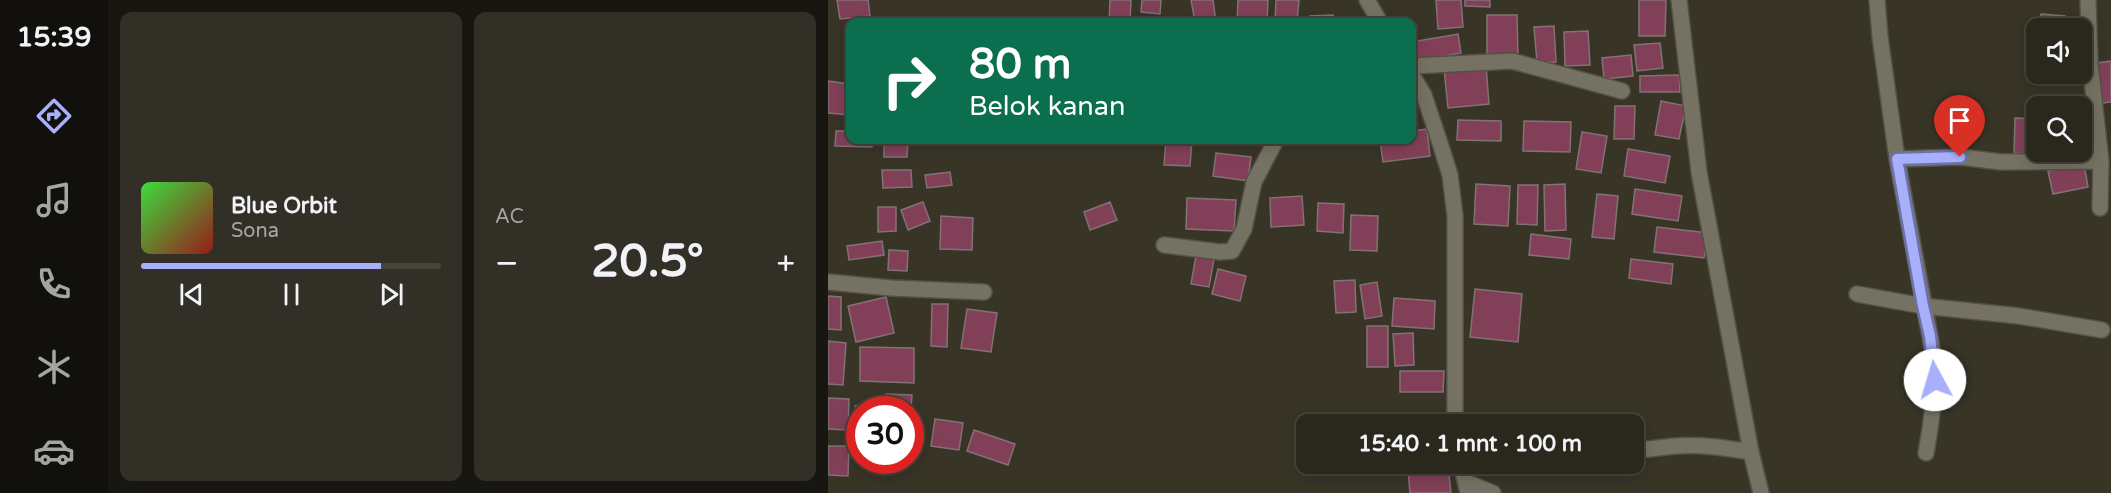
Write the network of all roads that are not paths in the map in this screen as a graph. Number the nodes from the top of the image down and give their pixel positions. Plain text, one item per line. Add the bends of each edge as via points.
1 (1367, 0) edge
2 (1680, 0) edge
3 (1877, 0) edge
4 (2088, 0) edge
5 (1378, 18) edge
6 (1416, 66) edge
7 (1622, 91) dead end
8 (1418, 95) edge
9 (1274, 144) edge
10 (1897, 159) junction
11 (2101, 161) junction
12 (2100, 208) dead end
13 (1164, 245) dead end
14 (828, 282) edge
15 (984, 292) dead end
16 (1857, 294) dead end
17 (1923, 306) junction
18 (2102, 330) dead end
19 (1455, 414) edge
20 (1644, 449) edge
21 (1751, 452) junction
22 (1926, 453) dead end
23 (1467, 488) edge
24 (1493, 493) edge
25 (1761, 493) edge

1 - 5 street
2 - 21 street via 1699,172
3 - 10 street
4 - 11 street via 2090,63
6 - 7 street via 1512,61
8 - 19 street via 1450,175 1455,216
9 - 13 street via 1254,182 1244,229 1233,251
10 - 11 street
10 - 17 street
11 - 12 street
14 - 15 street
16 - 17 street
17 - 18 street
17 - 22 street via 1935,380
20 - 21 street via 1708,446
21 - 25 street
23 - 24 street

